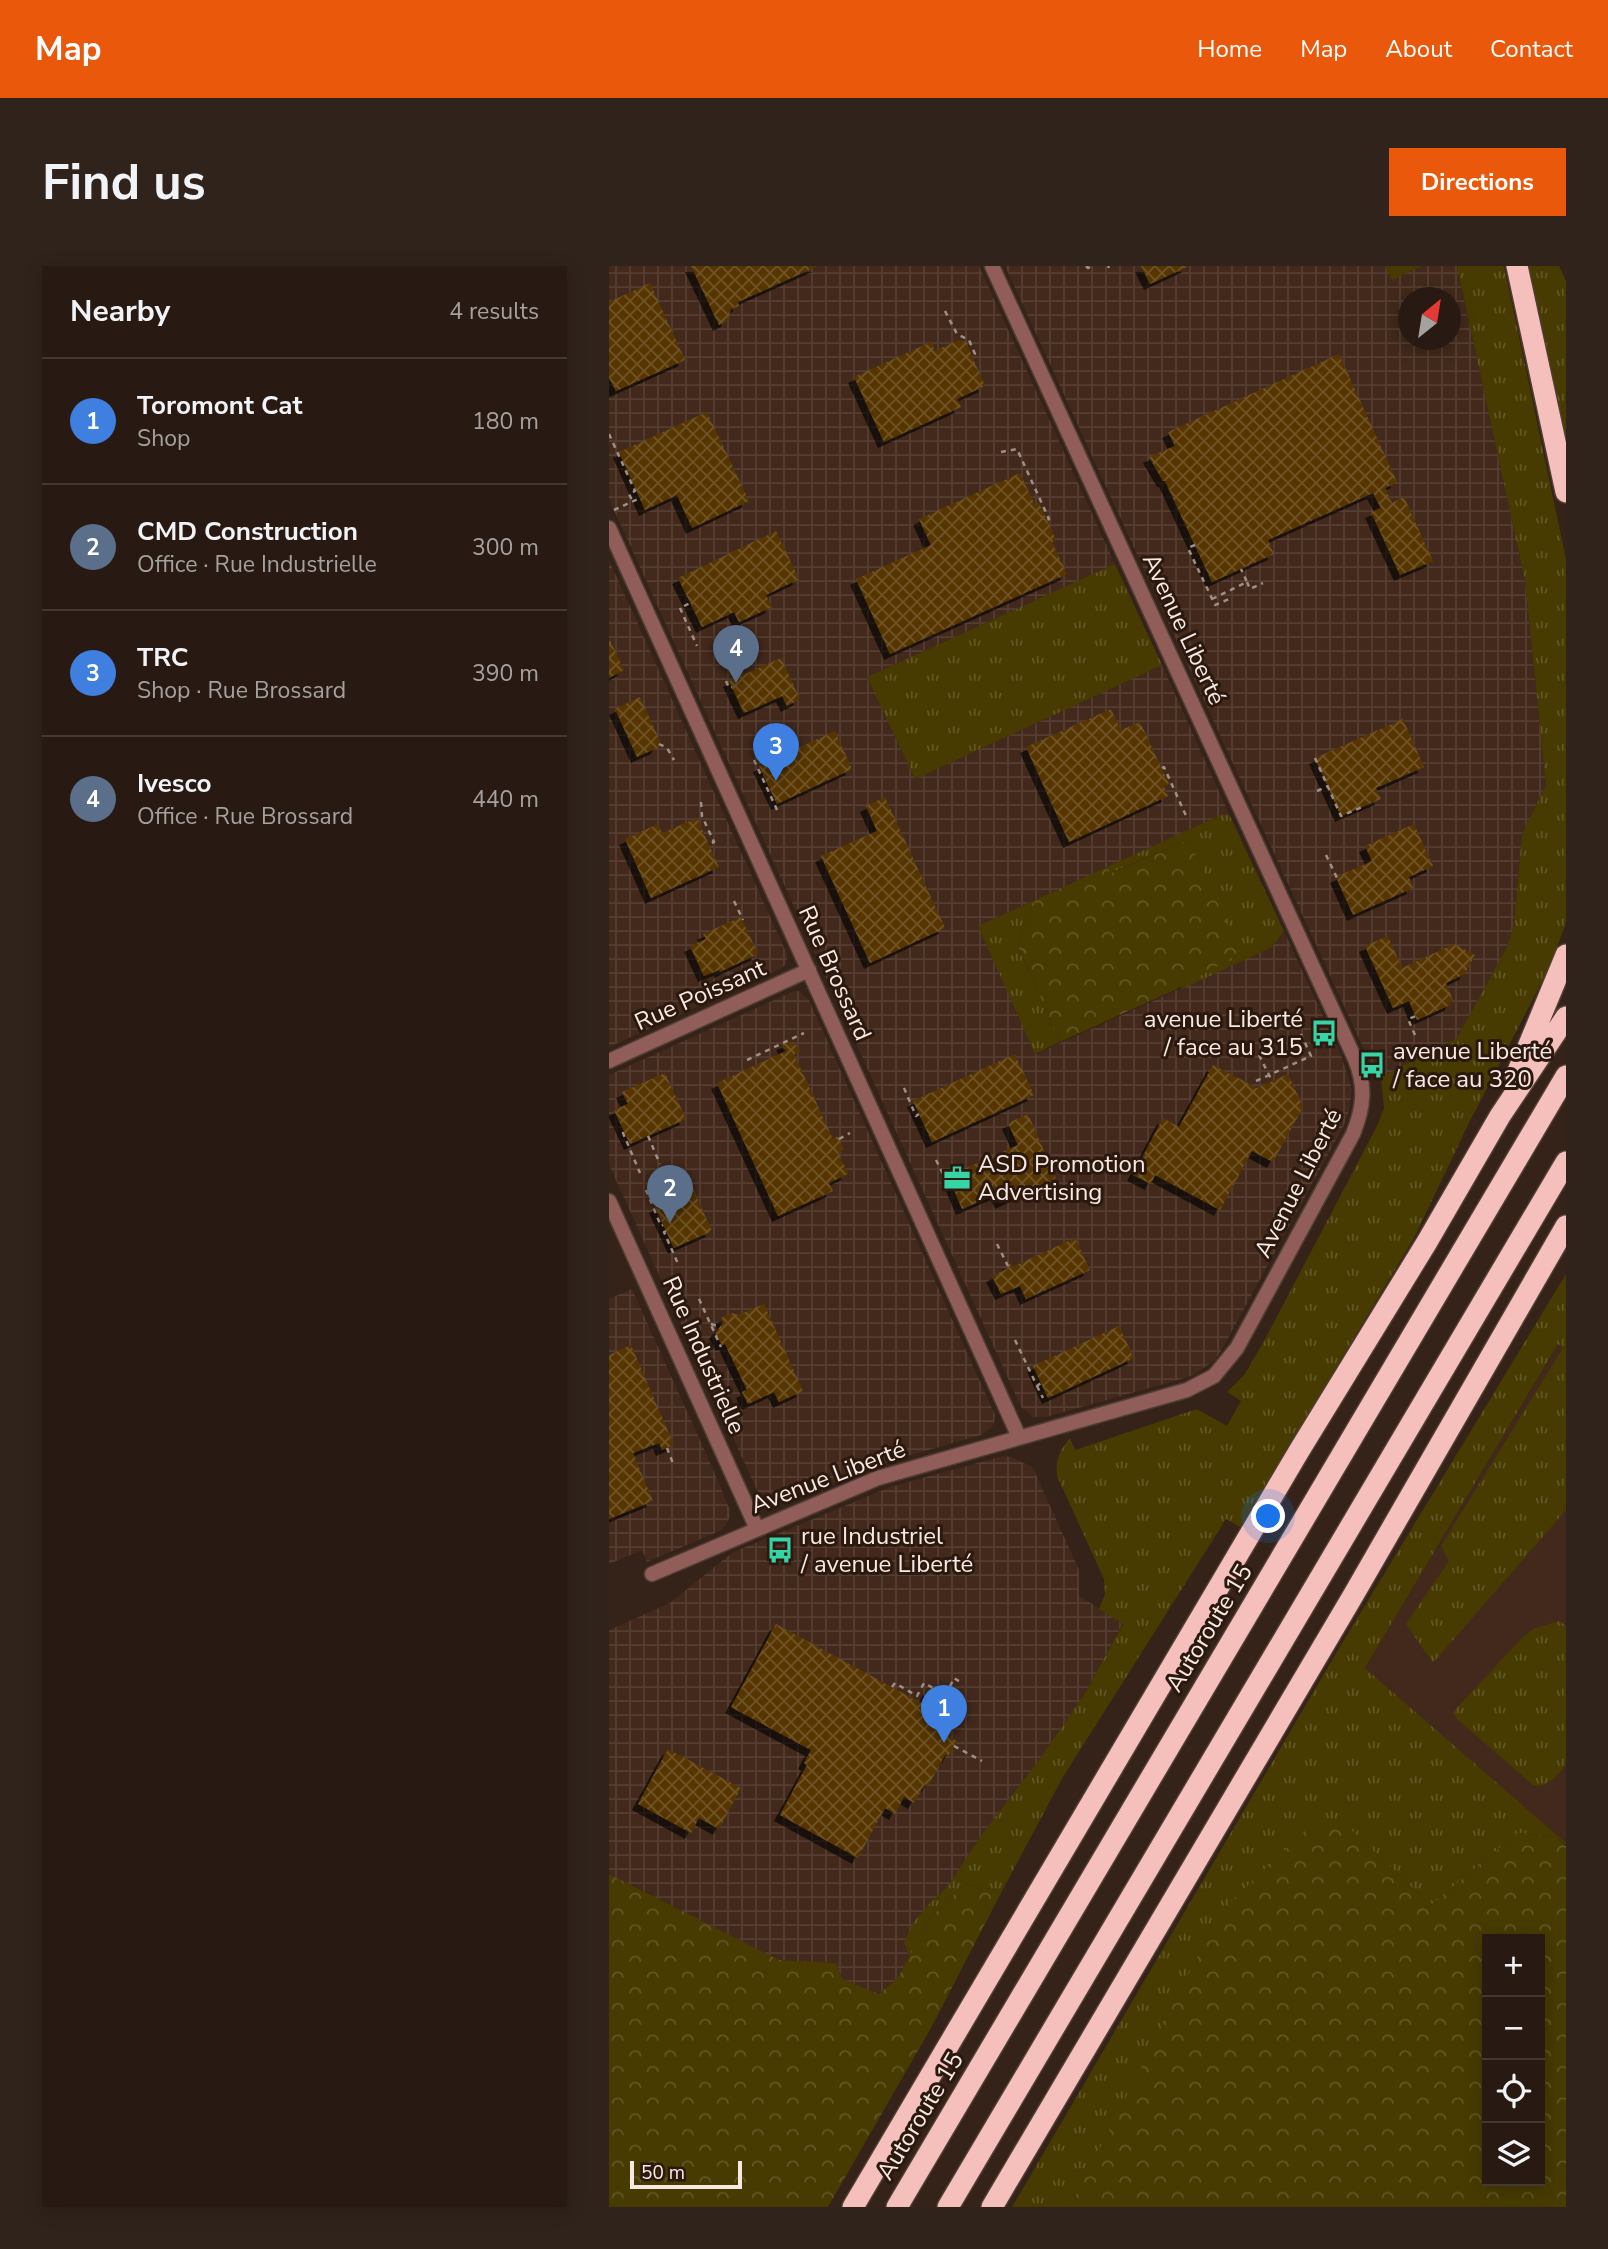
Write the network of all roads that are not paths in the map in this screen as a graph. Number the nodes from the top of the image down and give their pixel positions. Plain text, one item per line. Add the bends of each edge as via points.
1 (992, 266) edge
2 (1517, 266) edge
3 (1566, 492) edge
4 (609, 528) edge
5 (1566, 955) edge
6 (809, 970) junction
7 (1566, 1017) edge
8 (609, 1061) edge
9 (1566, 1076) edge
10 (1500, 1116) junction
11 (1566, 1162) edge
12 (609, 1201) edge
13 (1566, 1226) edge
14 (1566, 1238) edge
15 (1497, 1345) junction
16 (1019, 1437) junction
17 (757, 1528) junction
18 (652, 1574) dead end
19 (853, 2207) edge
20 (897, 2207) edge
21 (948, 2207) edge
22 (992, 2207) edge

1 - 16 street, Avenue Liberté via 1355,1059 1364,1091 1353,1134 1223,1368 1187,1390
2 - 3 highway
4 - 6 street, Rue Brossard
5 - 10 highway
6 - 8 street, Rue Poissant
6 - 16 street, Rue Brossard
7 - 10 highway
9 - 20 highway, Autoroute 15
10 - 19 highway
11 - 21 highway
12 - 17 street, Rue Industrielle
13 - 15 highway
14 - 15 highway
15 - 22 highway
16 - 17 street, Avenue Liberté via 878,1478
17 - 18 street, Avenue Liberté

